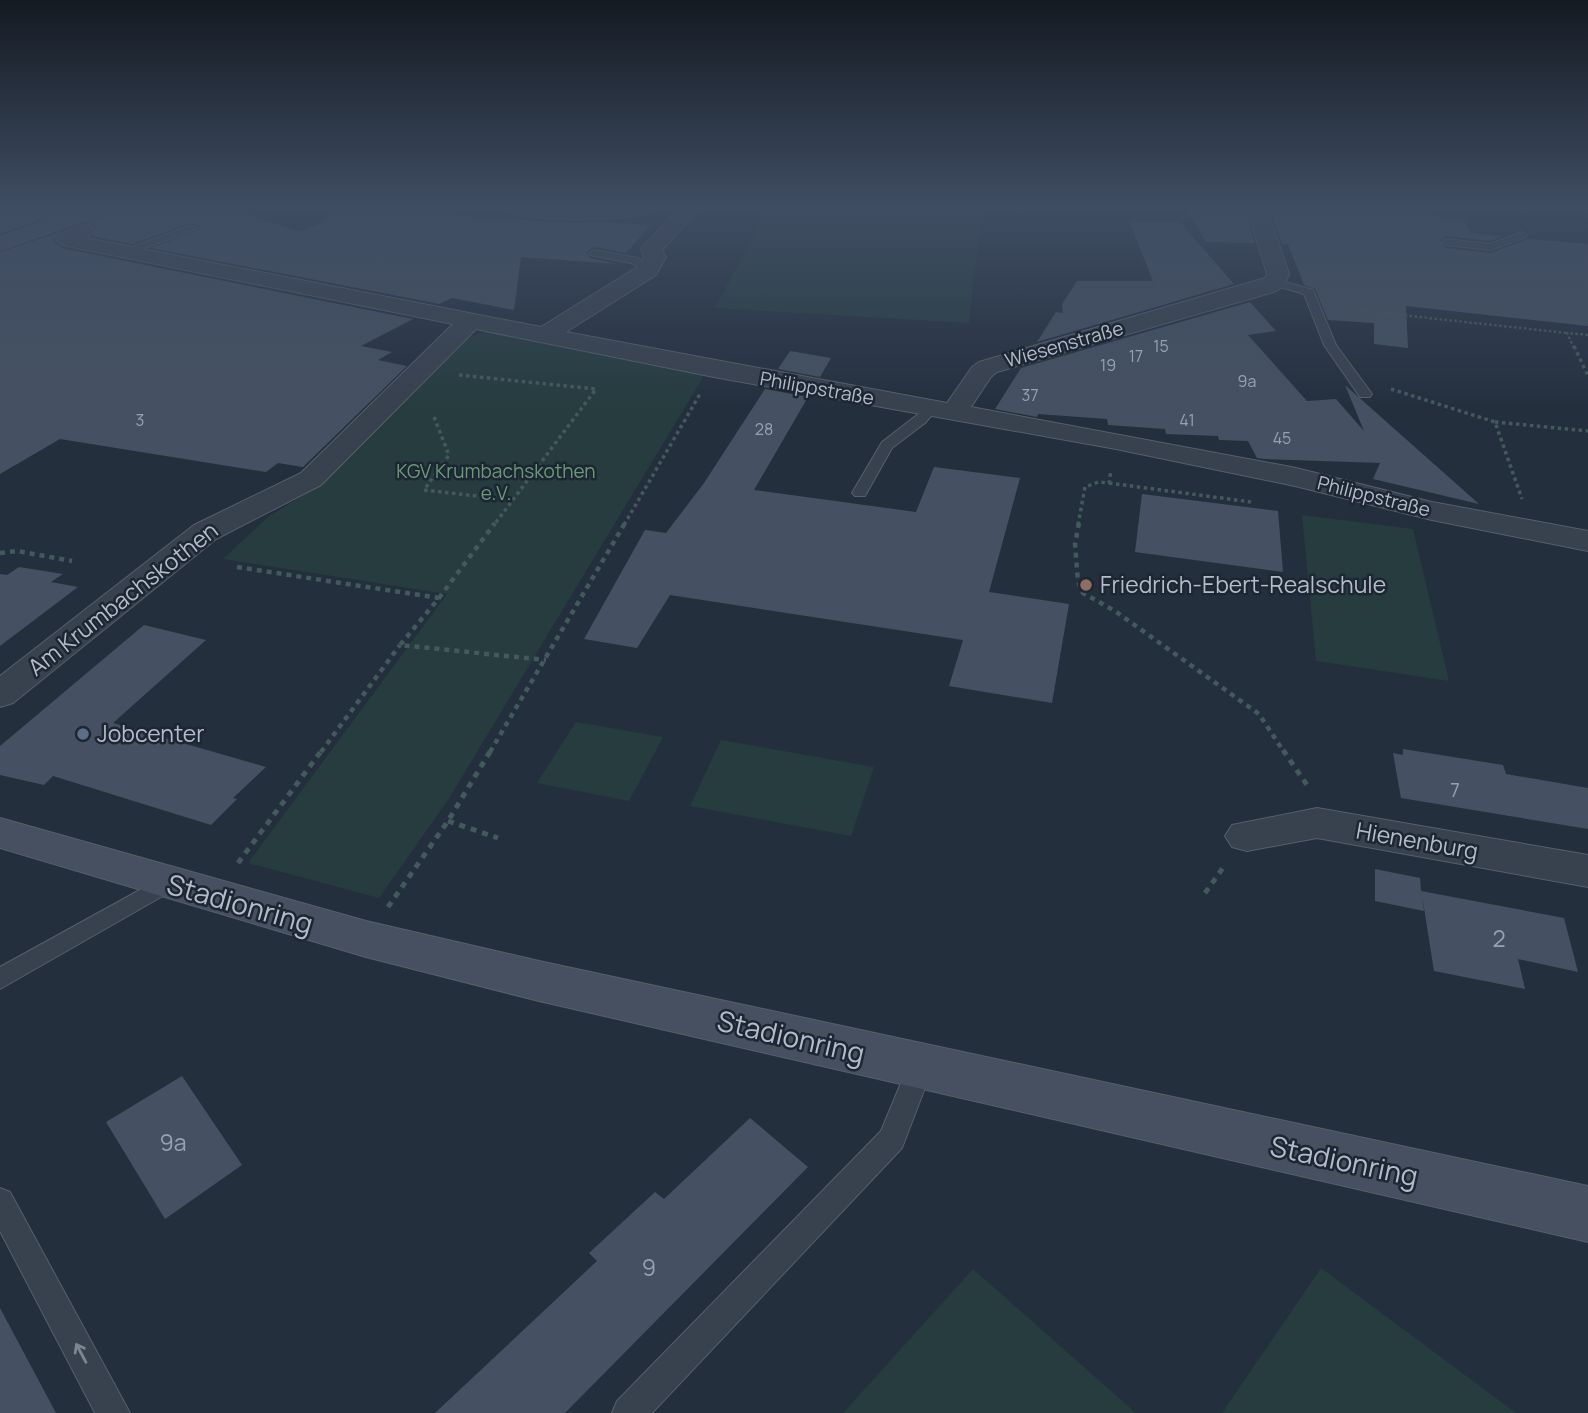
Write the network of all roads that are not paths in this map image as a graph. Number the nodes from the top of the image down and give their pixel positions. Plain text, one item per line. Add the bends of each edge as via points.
1 (241, 275) edge
2 (641, 275) edge
3 (1278, 275) edge
4 (1275, 282) junction
5 (471, 320) junction
6 (544, 336) junction
7 (1365, 394) dead end
8 (942, 411) junction
9 (860, 493) dead end
10 (1588, 541) edge
11 (0, 695) edge
12 (0, 833) edge
13 (1247, 836) dead end
14 (1588, 871) edge
15 (190, 890) junction
16 (0, 979) edge
17 (920, 1066) junction
18 (0, 1202) edge
19 (1588, 1214) edge
20 (113, 1413) edge
21 (629, 1413) edge

1 - 5 street, Philippstraße
2 - 6 street
3 - 4 street
4 - 7 lane via 1309,292 1330,345
4 - 8 street, Wiesenstraße via 988,367
5 - 6 street, Philippstraße
5 - 11 street, Am Krumbachskothen via 311,479 205,532
6 - 8 street, Philippstraße
8 - 9 lane via 893,440
8 - 10 street, Philippstraße via 1296,477 1432,511
12 - 15 main road, Stadionring
13 - 14 street, Hienenburg via 1317,823
15 - 16 lane
15 - 17 main road, Stadionring via 366,939
17 - 19 main road, Stadionring
17 - 21 lane via 892,1139
20 -> 18 lane

